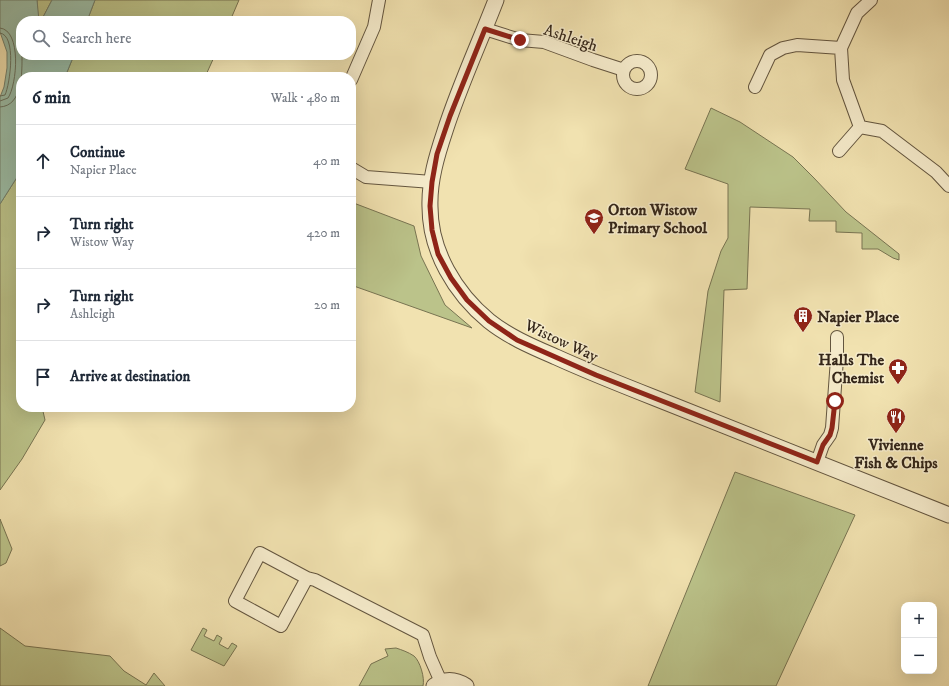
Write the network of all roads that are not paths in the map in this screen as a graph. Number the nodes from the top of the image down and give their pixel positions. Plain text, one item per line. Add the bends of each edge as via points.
1 (378, 0) edge
2 (496, 0) edge
3 (871, 0) edge
4 (485, 29) junction
5 (841, 48) junction
6 (624, 70) dead end
7 (354, 72) edge
8 (755, 87) dead end
9 (860, 127) junction
10 (839, 151) dead end
11 (356, 171) edge
12 (432, 182) junction
13 (949, 186) edge
14 (837, 337) dead end
15 (817, 462) junction
16 (949, 515) edge
17 (307, 578) junction
18 (438, 684) edge
19 (466, 686) edge

1 - 7 street via 374,27
2 - 4 street, Wistow Way
3 - 5 street via 857,13
4 - 6 street, Ashleigh via 520,40 544,42
4 - 12 street, Wistow Way via 450,116 437,154
5 - 8 street via 797,45 783,48 770,55
5 - 9 street via 843,80
9 - 10 street
9 - 13 street via 882,131 936,172
11 - 12 street via 366,177
12 - 15 street, Wistow Way via 432,230 438,254 467,300 489,321 517,340 596,375
14 - 15 street via 832,428
15 - 16 street, Wistow Way
17 - 17 street via 281,626 235,601 260,553
17 - 18 street via 423,635
18 - 19 street via 454,681

